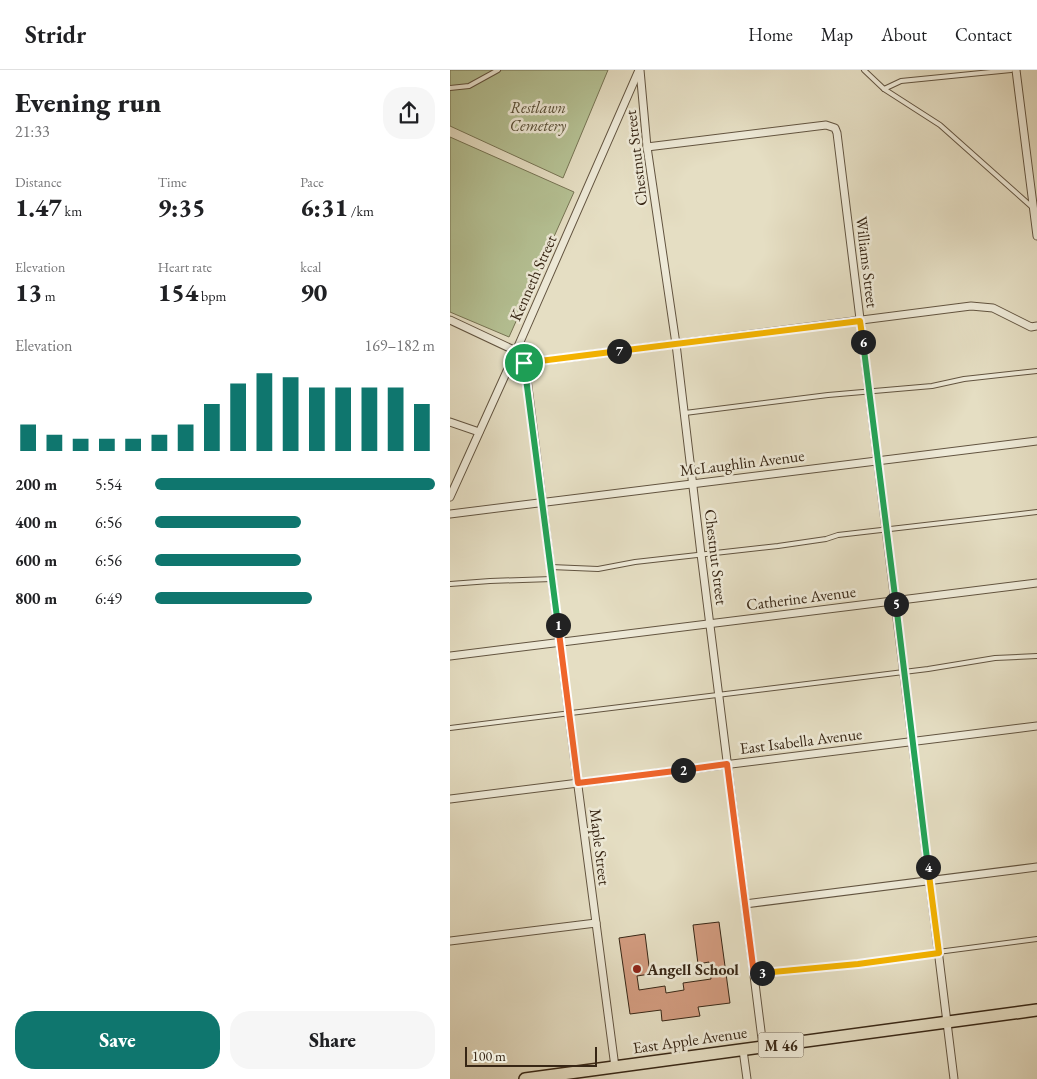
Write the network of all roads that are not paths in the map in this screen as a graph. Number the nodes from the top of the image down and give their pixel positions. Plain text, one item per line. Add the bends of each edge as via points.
1 (498, 70) edge
2 (640, 70) edge
3 (864, 70) edge
4 (1012, 70) edge
5 (1016, 70) edge
6 (987, 71) edge
7 (450, 88) edge
8 (884, 89) junction
9 (647, 147) junction
10 (1034, 208) junction
11 (1037, 236) edge
12 (450, 320) edge
13 (860, 321) junction
14 (1037, 326) edge
15 (676, 344) junction
16 (516, 351) junction
17 (524, 363) junction
18 (1037, 371) edge
19 (869, 392) junction
20 (684, 413) junction
21 (450, 422) edge
22 (479, 432) junction
23 (1037, 441) edge
24 (878, 460) junction
25 (693, 483) junction
26 (450, 497) edge
27 (542, 502) junction
28 (1037, 512) edge
29 (450, 514) edge
30 (886, 530) junction
31 (701, 554) junction
32 (551, 567) junction
33 (552, 579) junction
34 (1037, 583) edge
35 (450, 584) edge
36 (895, 600) junction
37 (710, 624) junction
38 (560, 643) junction
39 (450, 656) edge
40 (1037, 656) edge
41 (904, 672) junction
42 (719, 695) junction
43 (569, 713) junction
44 (1037, 726) edge
45 (450, 728) edge
46 (912, 742) junction
47 (727, 764) junction
48 (578, 783) junction
49 (450, 799) edge
50 (1037, 867) edge
51 (930, 881) junction
52 (745, 904) junction
53 (596, 923) junction
54 (1037, 939) edge
55 (450, 941) edge
56 (939, 953) junction
57 (754, 974) junction
58 (1037, 1010) edge
59 (947, 1022) junction
60 (764, 1047) junction
61 (743, 1050) junction
62 (615, 1067) junction
63 (525, 1079) edge
64 (747, 1079) edge
65 (954, 1079) edge

1 - 7 lane via 469,86
2 - 9 street, Chestnut Street
2 - 16 street, Kenneth Street
3 - 8 lane
4 - 6 lane
5 - 10 street
6 - 8 lane via 901,81
8 - 10 lane via 940,125
9 - 13 street, Williams Street via 826,125 835,128
9 - 15 street, Chestnut Street
10 - 11 street
12 - 16 street
13 - 14 street via 971,306 993,308
13 - 15 street
13 - 19 street, Williams Street
15 - 17 street
15 - 20 street, Chestnut Street
16 - 17 street
16 - 22 street, Kenneth Street
17 - 27 street, Maple Street
18 - 19 lane
19 - 20 lane
19 - 24 street, Williams Street
20 - 25 street, Chestnut Street
21 - 22 street
22 - 26 street, Kenneth Street
23 - 24 street, McLaughlin Avenue
24 - 25 street, McLaughlin Avenue
24 - 30 street, Williams Street
25 - 27 street, McLaughlin Avenue
25 - 31 street, Chestnut Street
27 - 29 street, McLaughlin Avenue
27 - 32 street, Maple Street
28 - 30 lane
30 - 31 lane
30 - 36 street, Williams Street
31 - 32 lane via 598,569
31 - 37 street, Chestnut Street
32 - 33 street, Maple Street
33 - 35 lane
33 - 38 street, Maple Street
34 - 36 street, Catherine Avenue
36 - 37 street, Catherine Avenue
36 - 41 street, Williams Street
37 - 38 street, Catherine Avenue
37 - 42 street, Chestnut Street
38 - 39 street, Catherine Avenue
38 - 43 street, Maple Street
40 - 41 lane via 995,658
41 - 42 lane
41 - 46 street, Williams Street
42 - 43 lane
42 - 47 street, Chestnut Street
43 - 45 lane
43 - 48 street, Maple Street
44 - 46 street, East Isabella Avenue
46 - 47 street, East Isabella Avenue
46 - 51 street, Williams Street
47 - 48 street, East Isabella Avenue
47 - 52 street, Chestnut Street
48 - 49 street, East Isabella Avenue
48 - 53 street, Maple Street
50 - 51 street
51 - 52 street
51 - 56 street, Williams Street
52 - 57 street, Chestnut Street
53 - 55 street
53 - 62 street, Maple Street
54 - 56 lane
56 - 57 lane
56 - 59 street, Williams Street
57 - 60 street, Chestnut Street
58 - 59 main road, East Apple Avenue / M 46
59 - 60 main road, East Apple Avenue / M 46
59 - 65 street, Williams Street
60 - 61 main road, East Apple Avenue / M 46
61 - 62 main road, East Apple Avenue / M 46
61 - 64 street
62 - 63 main road, East Apple Avenue / M 46

